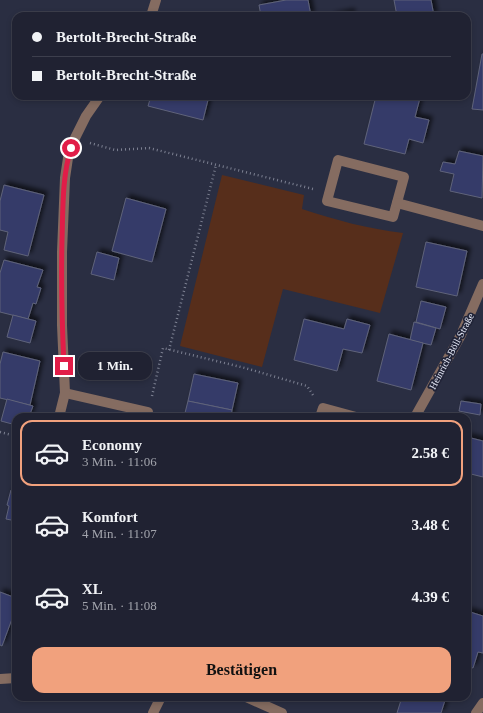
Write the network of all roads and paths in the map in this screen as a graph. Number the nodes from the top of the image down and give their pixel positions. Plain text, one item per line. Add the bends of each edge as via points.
1 (156, 0) edge
2 (152, 12) edge
3 (97, 100) edge
4 (74, 138) junction
5 (216, 165) junction
6 (329, 192) junction
7 (397, 203) junction
8 (483, 226) edge
9 (483, 284) edge
10 (169, 350) junction
11 (65, 393) junction
12 (321, 412) edge
13 (60, 413) edge
14 (140, 413) edge
15 (148, 413) edge
16 (417, 413) edge
17 (0, 432) edge
18 (12, 435) edge
19 (12, 678) edge
20 (0, 679) edge
21 (159, 701) edge
22 (255, 701) edge
23 (483, 703) edge
24 (153, 713) edge
25 (282, 713) edge
26 (476, 713) edge

1 - 2 street
3 - 4 street
4 - 5 path via 115,150 149,148
4 - 11 street via 65,178 62,220
5 - 6 path
5 - 10 path
6 - 7 street via 327,201 393,217
6 - 7 street via 338,160 404,177
7 - 8 street
9 - 16 street, Heinrich-Böll-Straße via 461,335
10 - 12 path via 307,386
10 - 15 path via 163,348
11 - 13 street
11 - 14 street
17 - 18 path
19 - 20 street
21 - 24 street
22 - 25 street
23 - 26 street

